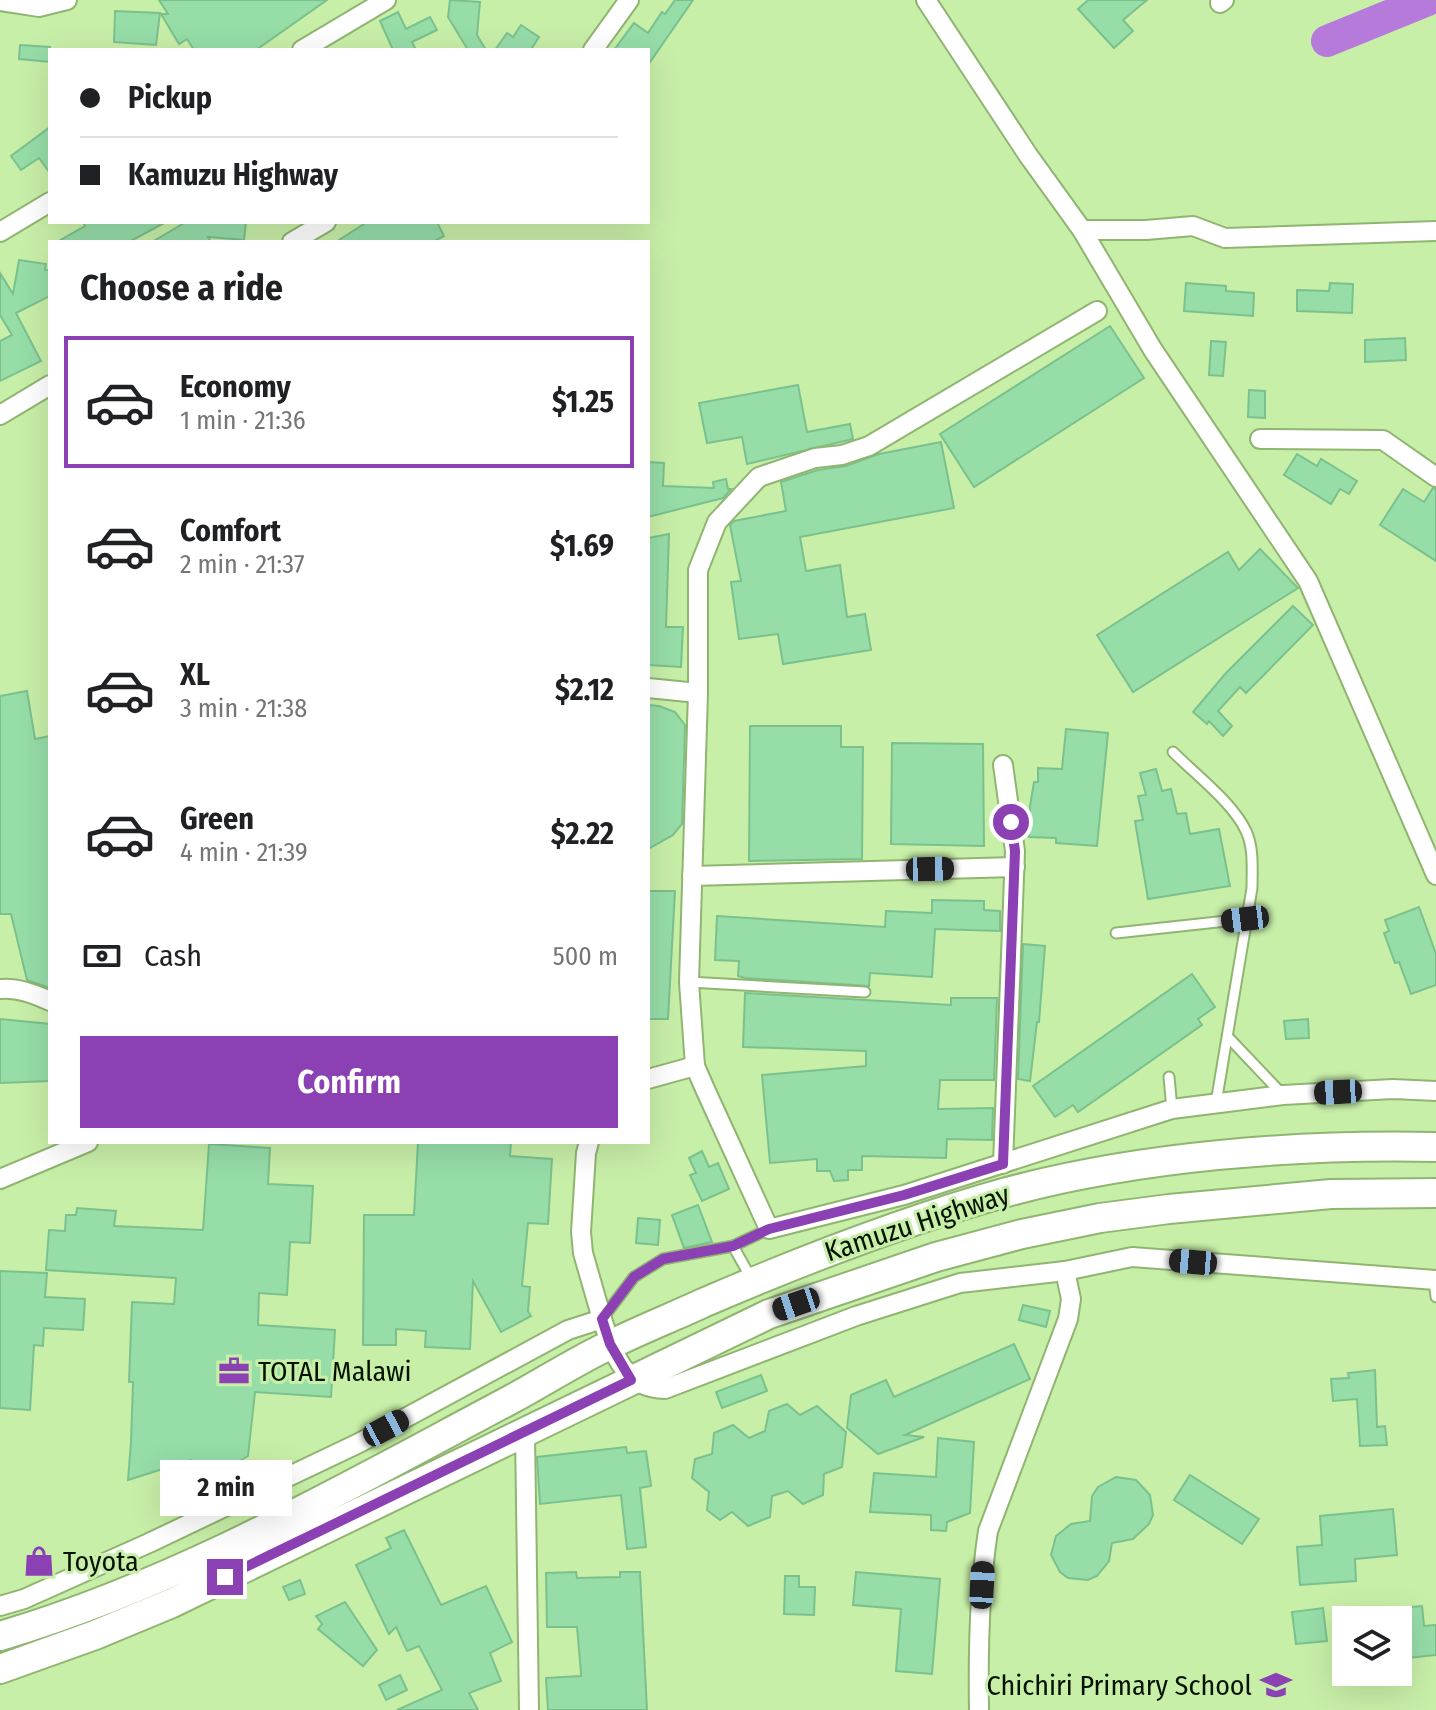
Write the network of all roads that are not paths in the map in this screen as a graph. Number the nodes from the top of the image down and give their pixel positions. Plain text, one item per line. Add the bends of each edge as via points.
1 (67, 0) edge
2 (386, 0) edge
3 (629, 0) edge
4 (926, 0) edge
5 (0, 1) edge
6 (305, 48) edge
7 (594, 48) edge
8 (48, 203) edge
9 (323, 224) edge
10 (1082, 230) junction
11 (1436, 231) edge
12 (0, 232) edge
13 (295, 240) edge
14 (1097, 311) dead end
15 (48, 386) edge
16 (0, 415) edge
17 (1260, 439) dead end
18 (1436, 477) edge
19 (650, 688) edge
20 (698, 693) junction
21 (1173, 752) dead end
22 (1003, 765) dead end
23 (1015, 867) junction
24 (1436, 875) edge
25 (692, 876) junction
26 (1245, 919) junction
27 (1116, 933) dead end
28 (689, 982) junction
29 (0, 989) edge
30 (865, 992) dead end
31 (48, 1000) edge
32 (1228, 1037) junction
33 (695, 1066) junction
34 (1169, 1077) dead end
35 (650, 1078) edge
36 (1436, 1091) edge
37 (1283, 1095) junction
38 (1216, 1103) junction
39 (1172, 1109) junction
40 (83, 1144) edge
41 (588, 1144) edge
42 (1436, 1147) edge
43 (1003, 1164) junction
44 (0, 1179) edge
45 (1436, 1193) edge
46 (769, 1229) junction
47 (733, 1246) junction
48 (1065, 1271) junction
49 (753, 1282) junction
50 (1435, 1286) edge
51 (606, 1331) junction
52 (631, 1380) junction
53 (525, 1433) junction
54 (0, 1606) edge
55 (0, 1636) edge
56 (0, 1669) edge
57 (529, 1710) edge
58 (979, 1710) edge

1 - 5 street via 39,7
2 - 6 street
3 - 7 street
4 - 10 street
8 - 12 street
9 - 13 street
10 - 11 street via 1193,226 1225,238
10 - 24 street via 1153,350 1308,581
14 - 20 street via 869,446 759,477 736,498 717,522 698,570
15 - 16 street
17 - 18 street via 1383,440
19 - 20 street
20 - 25 street
21 - 26 lane via 1230,808 1247,833 1252,888
22 - 23 street
23 - 25 street
23 - 43 street
25 - 28 street
26 - 27 lane
26 - 32 lane
28 - 30 lane
28 - 33 street
29 - 31 street
32 - 37 lane
32 - 38 lane
33 - 35 street
33 - 46 street
34 - 39 lane
36 - 37 street
37 - 38 street
38 - 39 street
39 - 43 street
40 - 44 street
41 - 51 street via 581,1232
42 - 49 highway, Kamuzu Highway via 1240,1154 1092,1174 1010,1191 921,1219
43 - 46 street
45 - 52 highway, Kamuzu Highway via 1230,1202 1022,1234 769,1314
46 - 47 lane
47 - 49 lane
47 - 51 lane via 674,1256 647,1268 634,1277
48 - 50 street via 1132,1257
48 - 52 street via 960,1283 856,1316 665,1389
48 - 58 street via 1071,1299 1068,1319 988,1531
49 - 51 highway, Kamuzu Highway
51 - 52 street
51 - 54 street via 568,1330 331,1456 149,1543
51 - 55 highway, Kamuzu Highway via 309,1505 162,1578
52 - 53 highway, Kamuzu Highway
53 - 56 highway, Kamuzu Highway via 172,1603
53 - 57 street

